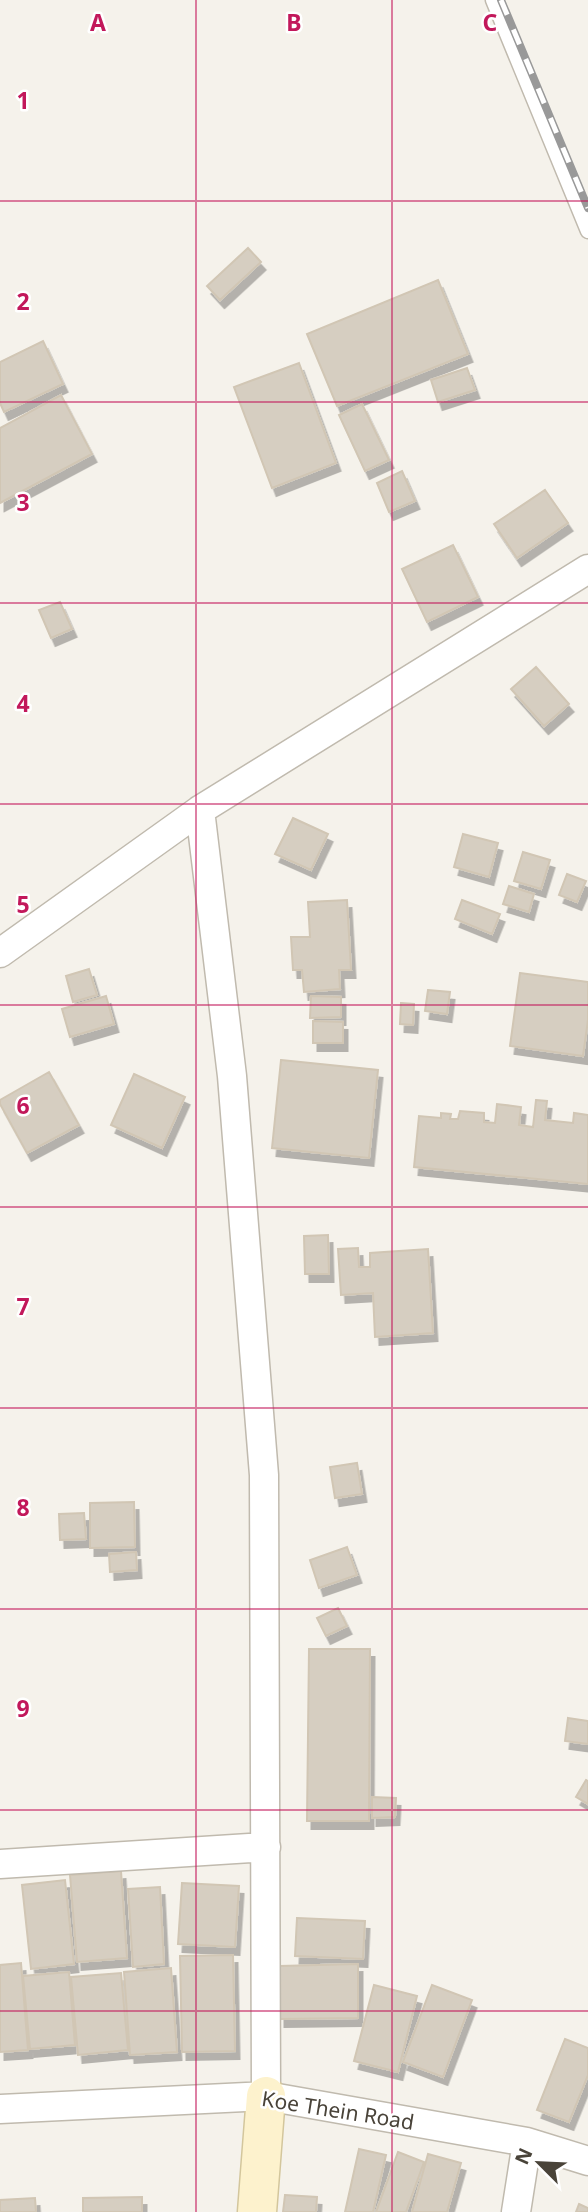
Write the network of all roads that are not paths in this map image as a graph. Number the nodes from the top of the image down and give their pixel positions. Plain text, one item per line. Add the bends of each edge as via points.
1 (493, 0) edge
2 (588, 231) edge
3 (588, 569) edge
4 (200, 810) junction
5 (0, 953) edge
6 (266, 1847) junction
7 (0, 1864) edge
8 (266, 2096) junction
9 (0, 2109) edge
10 (527, 2142) junction
11 (588, 2161) edge
12 (257, 2212) edge
13 (516, 2212) edge

1 - 2 lane
3 - 4 street
4 - 5 street
4 - 6 street via 232,1076 264,1475
6 - 7 street
6 - 8 street
8 - 9 street, Koe Thein Road
8 - 10 street, Koe Thein Road
8 - 12 street
10 - 11 street, Koe Thein Road
10 - 13 street

